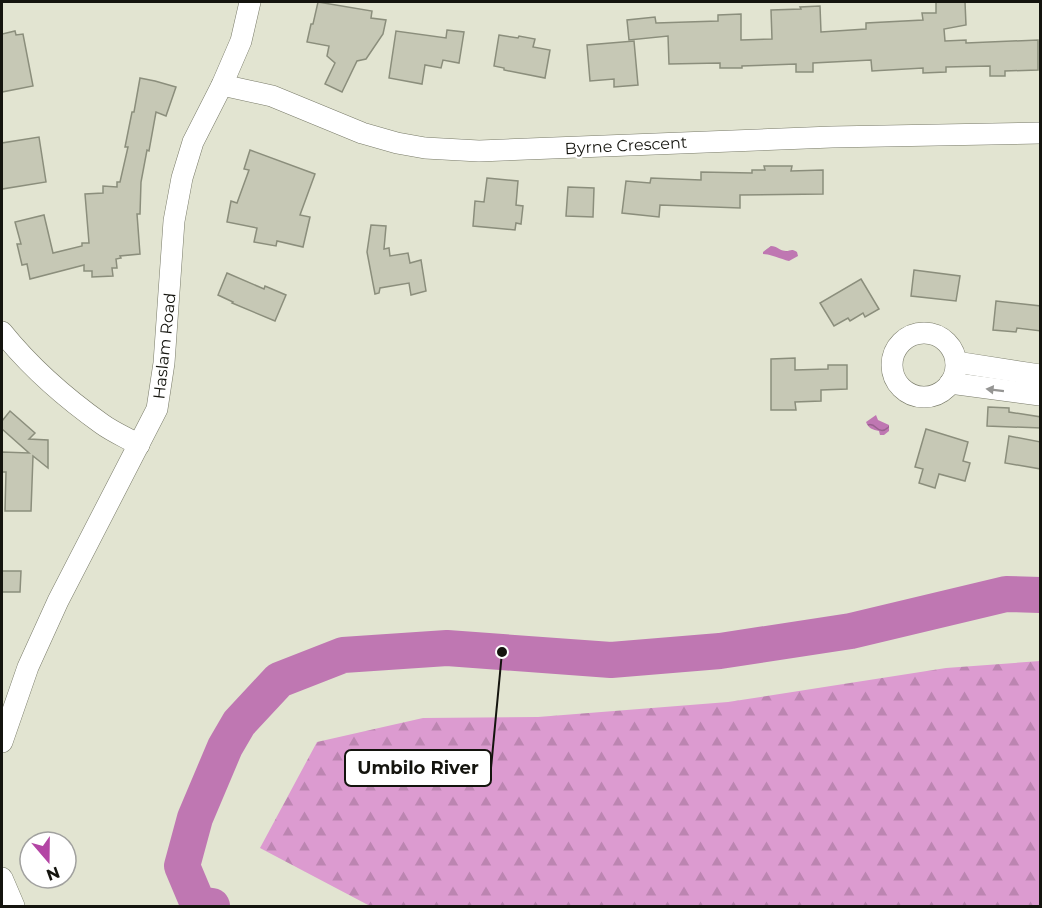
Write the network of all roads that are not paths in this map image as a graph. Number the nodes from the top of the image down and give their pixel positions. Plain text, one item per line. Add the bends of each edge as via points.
1 (249, 2) edge
2 (222, 85) junction
3 (1041, 133) edge
4 (2, 332) edge
5 (956, 362) junction
6 (1041, 375) edge
7 (950, 383) junction
8 (1040, 394) edge
9 (139, 445) junction
10 (2, 742) edge
11 (2, 878) edge
12 (14, 906) edge

1 - 2 street, Haslam Road via 241,41
2 - 3 street, Byrne Crescent via 272,96 362,133 425,148 480,151
2 - 9 street, Haslam Road via 193,142 182,178 174,221 157,409
4 - 9 street via 55,388 104,425
5 - 6 street
5 - 7 street
5 - 7 street via 941,337 926,332 911,334 899,343 892,356 891,371 898,385 910,394 924,397 939,393
8 -> 7 street
9 - 10 street, Haslam Road via 58,601 28,667
11 - 12 street

